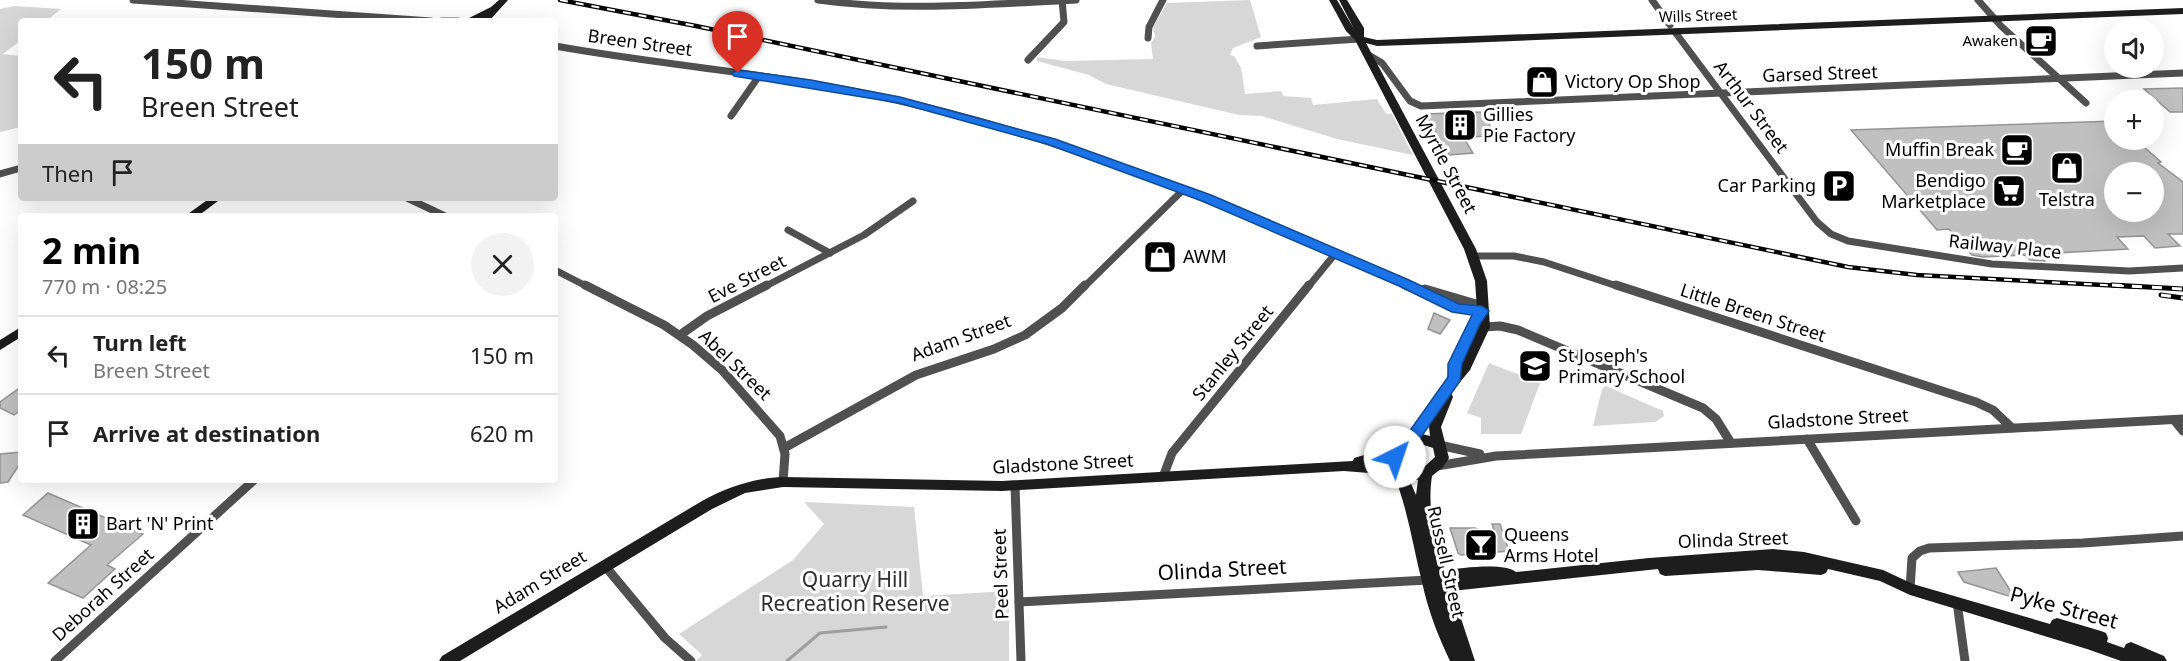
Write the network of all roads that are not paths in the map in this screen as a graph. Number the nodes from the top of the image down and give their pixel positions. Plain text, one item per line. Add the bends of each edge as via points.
1 (133, 0) edge
2 (504, 0) edge
3 (818, 0) edge
4 (1056, 0) edge
5 (1062, 0) edge
6 (1076, 0) edge
7 (1162, 0) edge
8 (1333, 0) edge
9 (1343, 0) edge
10 (1652, 0) edge
11 (1978, 0) edge
12 (2183, 5) edge
13 (493, 10) junction
14 (2183, 11) edge
15 (2026, 15) junction
16 (1993, 16) junction
17 (394, 18) edge
18 (476, 18) edge
19 (486, 18) edge
20 (1673, 29) junction
21 (1148, 38) dead end
22 (1359, 39) junction
23 (1257, 46) dead end
24 (558, 47) edge
25 (1367, 54) junction
26 (1028, 60) dead end
27 (2183, 74) edge
28 (759, 76) junction
29 (2060, 79) junction
30 (1721, 93) junction
31 (2086, 103) dead end
32 (731, 116) dead end
33 (18, 169) edge
34 (0, 174) edge
35 (1184, 189) junction
36 (212, 201) edge
37 (414, 201) edge
38 (913, 201) dead end
39 (194, 213) edge
40 (440, 213) edge
41 (788, 230) dead end
42 (1827, 231) joint
43 (830, 253) junction
44 (1335, 254) junction
45 (1473, 255) junction
46 (2183, 268) edge
47 (558, 272) edge
48 (1482, 309) junction
49 (1484, 327) junction
50 (18, 333) edge
51 (680, 335) junction
52 (0, 346) edge
53 (1455, 378) junction
54 (2178, 419) edge
55 (2012, 428) junction
56 (2183, 431) edge
57 (1807, 439) junction
58 (1410, 440) junction
59 (1731, 443) junction
60 (1438, 444) junction
61 (784, 448) junction
62 (1398, 450) junction
63 (1496, 456) junction
64 (1344, 466) junction
65 (1400, 470) junction
66 (1432, 470) junction
67 (1163, 477) junction
68 (783, 482) junction
69 (251, 483) edge
70 (1015, 486) junction
71 (1856, 521) dead end
72 (2183, 536) edge
73 (605, 566) junction
74 (1438, 580) junction
75 (1910, 589) junction
76 (1019, 602) junction
77 (1956, 602) junction
78 (55, 661) edge
79 (447, 661) edge
80 (691, 661) edge
81 (1021, 661) edge
82 (1458, 661) edge
83 (1467, 661) edge
84 (1965, 661) edge
85 (2140, 661) edge
86 (2159, 661) edge

1 - 17 street
2 - 13 main road
3 - 4 street via 881,7
4 - 5 street
5 - 6 street
5 - 26 street via 1064,22
7 - 21 street
8 - 22 main road, Myrtle Street
9 - 22 main road, Myrtle Street via 1359,28
10 - 20 street, Arthur Street
11 - 16 street
12 - 15 main road, Wills Street
13 - 18 main road
13 - 19 main road
14 - 15 main road, Wills Street
15 - 16 main road, Wills Street
16 - 20 main road, Wills Street
16 - 29 street
20 - 22 main road, Wills Street via 1377,44
20 - 30 street, Arthur Street
22 - 23 street, Wills Street
22 - 25 main road, Myrtle Street
24 - 28 street, Breen Street
25 - 30 street, Garsed Street via 1384,64 1412,102 1421,106
25 - 45 main road, Myrtle Street
27 - 29 street, Garsed Street
28 - 32 street
28 - 35 street, Breen Street via 943,110 1081,151
29 - 30 street, Garsed Street
29 - 31 street
30 - 42 street, Arthur Street via 1812,217
33 - 34 street
35 - 44 street, Breen Street
35 - 61 street, Adam Street via 1062,308 1025,335 994,350 916,375
36 - 39 main road
37 - 40 street
38 - 43 street, Eve Street via 876,228
41 - 43 street
42 - 46 street, Railway Place via 1856,243 2001,265 2129,271
43 - 51 street, Eve Street via 707,316
44 - 48 street, Breen Street via 1456,308
44 - 67 street, Stanley Street via 1172,453
45 - 48 main road, Myrtle Street via 1481,281
45 - 55 street, Little Breen Street via 1514,256 1544,262 1976,402 1993,410
47 - 51 street, Abel Street
48 - 49 main road, Myrtle Street
48 - 53 main road via 1455,364
49 - 53 main road via 1466,367
49 - 59 street via 1518,330 1702,408 1716,419
50 - 52 main road
51 - 61 street, Abel Street via 731,379 776,430
53 - 58 main road
53 - 60 main road via 1435,427
54 - 55 street, Gladstone Street
54 - 56 street
55 - 57 street, Gladstone Street
57 - 59 street, Gladstone Street
57 - 71 street
58 - 60 main road via 1423,438
58 - 62 main road
59 - 63 street, Gladstone Street
60 - 63 street, Gladstone Street
60 - 66 main road via 1443,456
61 - 68 street
62 - 64 main road, Gladstone Street
62 - 65 main road via 1395,457
63 - 66 street, Gladstone Street via 1457,460
64 - 65 main road, Gladstone Street
64 - 67 main road, Gladstone Street
65 - 66 main road via 1410,475
65 - 74 main road, Russell Street
66 - 74 main road, Russell Street via 1422,488
67 - 70 main road, Gladstone Street
68 - 70 main road, Gladstone Street
68 - 73 main road, Adam Street via 734,490
69 - 78 street, Deborah Street
70 - 76 street, Peel Street
72 - 75 street via 1929,548 1912,558
73 - 79 main road, Adam Street
73 - 80 street via 664,638
74 - 75 main road, Olinda Street via 1484,584 1589,571 1777,564 1821,569
74 - 76 street, Olinda Street
74 - 82 main road, Russell Street via 1442,629
74 - 83 main road, Russell Street
75 - 77 main road, Pyke Street
76 - 81 street, Peel Street
77 - 84 street
77 - 85 main road, Pyke Street
77 - 86 main road, Pyke Street via 2082,632

